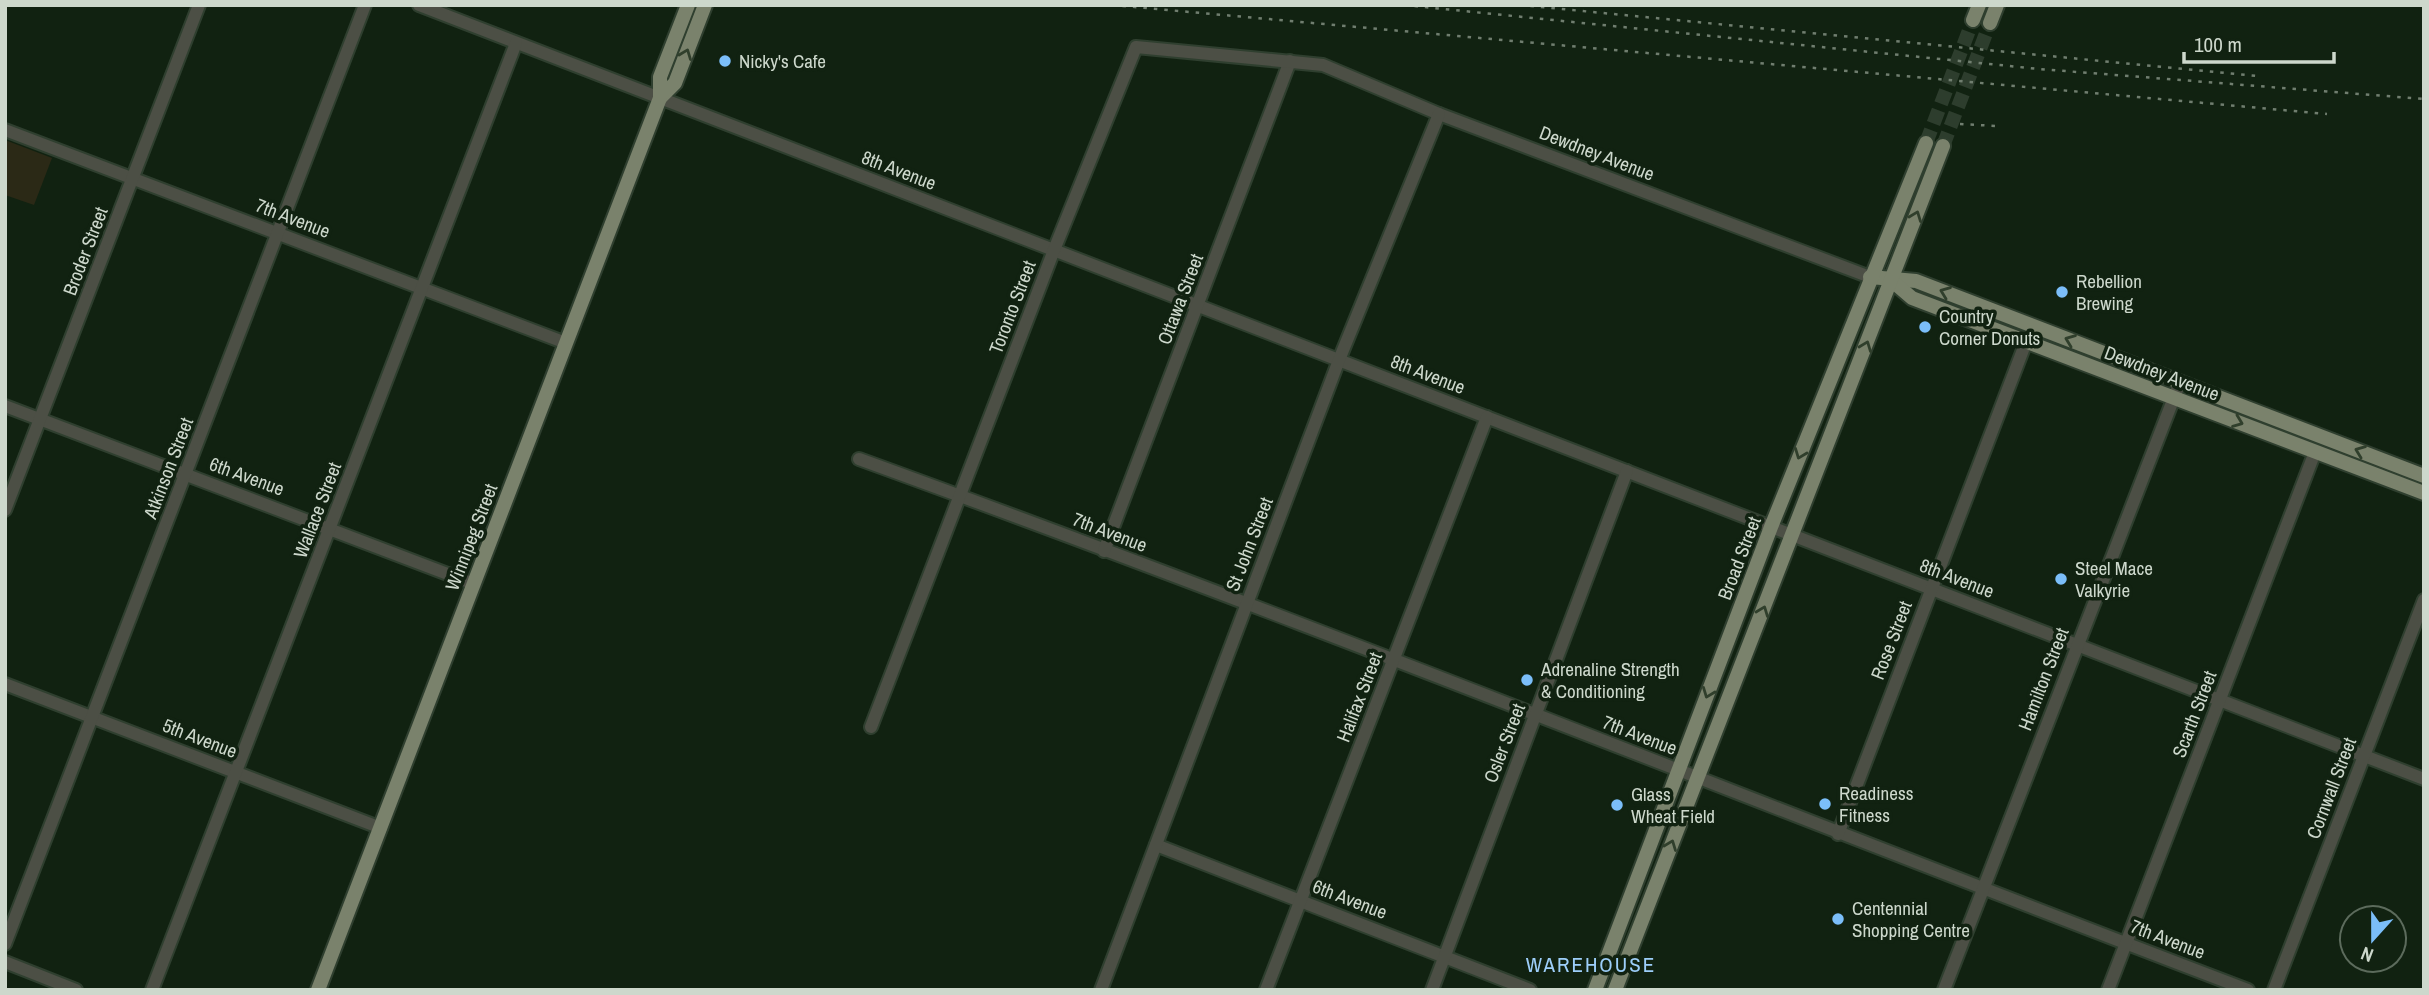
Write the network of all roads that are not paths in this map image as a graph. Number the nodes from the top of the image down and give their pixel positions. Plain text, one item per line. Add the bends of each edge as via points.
1 (199, 5) edge
2 (365, 5) edge
3 (419, 5) edge
4 (688, 5) edge
5 (705, 5) edge
6 (1979, 5) edge
7 (1997, 5) edge
8 (1973, 20) tunnel mouth
9 (1990, 23) tunnel mouth
10 (516, 43) junction
11 (1290, 61) junction
12 (660, 98) junction
13 (1438, 114) junction
14 (5, 130) edge
15 (1926, 143) tunnel mouth
16 (1943, 146) tunnel mouth
17 (134, 178) junction
18 (278, 232) junction
19 (1054, 250) junction
20 (1870, 276) junction
21 (1891, 280) junction
22 (423, 288) junction
23 (1198, 306) junction
24 (2026, 342) junction
25 (566, 343) junction
26 (1339, 360) junction
27 (2180, 382) junction
28 (2174, 398) junction
29 (5, 407) edge
30 (1487, 417) junction
31 (40, 420) junction
32 (2315, 452) junction
33 (859, 460) dead end
34 (1627, 471) junction
35 (186, 474) junction
36 (2424, 476) edge
37 (2424, 493) edge
38 (960, 496) junction
39 (5, 510) edge
40 (1771, 527) junction
41 (330, 528) junction
42 (1792, 535) junction
43 (1104, 551) junction
44 (474, 584) junction
45 (1931, 589) junction
46 (2424, 600) edge
47 (1247, 605) junction
48 (2076, 645) junction
49 (1393, 661) junction
50 (5, 684) edge
51 (2220, 700) junction
52 (1535, 715) junction
53 (91, 717) junction
54 (871, 727) dead end
55 (2364, 756) junction
56 (1678, 771) junction
57 (236, 773) junction
58 (1698, 778) junction
59 (2424, 779) edge
60 (381, 828) junction
61 (1838, 834) junction
62 (1156, 845) junction
63 (1983, 889) junction
64 (1300, 900) junction
65 (2126, 943) junction
66 (5, 944) edge
67 (1444, 956) junction
68 (5, 962) edge
69 (76, 990) edge
70 (152, 990) edge
71 (317, 990) edge
72 (1101, 990) edge
73 (1266, 990) edge
74 (1432, 990) edge
75 (1530, 990) edge
76 (1595, 990) edge
77 (1615, 990) edge
78 (1944, 990) edge
79 (2108, 990) edge
80 (2248, 990) edge
81 (2274, 990) edge

1 - 17 street, Broder Street
2 - 18 street, Atkinson Street
3 - 10 street, 8th Avenue
4 - 12 main road, Winnipeg Street via 660,76
12 -> 5 main road, Winnipeg Street via 675,83
6 - 8 main road
7 - 9 main road
10 - 12 street, 8th Avenue
10 - 22 street, Wallace Street
11 - 13 street, Dewdney Avenue via 1323,65
11 - 19 street, Toronto Street via 1136,47
11 - 23 street, Ottawa Street
12 - 19 street, 8th Avenue
12 - 25 main road, Winnipeg Street
13 - 20 street, Dewdney Avenue
13 - 26 street, St John Street
14 - 17 street, 7th Avenue
15 - 20 main road, Broad Street
21 -> 16 main road
17 - 18 street, 7th Avenue
17 - 31 street, Broder Street
18 - 22 street, 7th Avenue
18 - 35 street, Atkinson Street
19 - 23 street, 8th Avenue
19 - 38 street, Toronto Street
20 - 21 main road, Dewdney Avenue
20 -> 40 main road, Broad Street
21 - 24 main road, Dewdney Avenue via 1912,298
27 -> 21 main road, Dewdney Avenue via 1916,281
42 -> 21 main road
22 - 25 street, 7th Avenue
22 - 41 street, Wallace Street
23 - 26 street, 8th Avenue
23 - 43 street, Ottawa Street
24 - 28 main road, Dewdney Avenue
24 - 45 street, Rose Street
25 - 44 main road, Winnipeg Street
26 - 30 street, 8th Avenue
26 - 47 street, St John Street
27 - 28 street, Hamilton Street
36 -> 27 main road, Dewdney Avenue
28 -> 32 main road, Dewdney Avenue
28 - 48 street, Hamilton Street
29 - 31 street, 6th Avenue
30 - 34 street, 8th Avenue
30 - 49 street, Halifax Street
31 - 35 street, 6th Avenue
31 - 39 street, Broder Street
32 - 37 main road, Dewdney Avenue
32 - 51 street, Scarth Street
33 - 38 street, 7th Avenue
34 - 40 street, 8th Avenue
34 - 52 street, Osler Street
35 - 41 street, 6th Avenue
35 - 53 street, Atkinson Street
38 - 43 street, 7th Avenue
38 - 54 street, Toronto Street
40 - 42 street, 8th Avenue
40 -> 56 main road, Broad Street
41 - 44 street, 6th Avenue
41 - 57 street, Wallace Street
42 - 45 street, 8th Avenue
58 -> 42 main road
43 - 47 street, 7th Avenue
44 - 60 main road, Winnipeg Street
45 - 48 street, 8th Avenue
45 - 61 street, Rose Street
46 - 55 street, Cornwall Street
47 - 49 street, 7th Avenue
47 - 62 street, St John Street
48 - 51 street, 8th Avenue
48 - 63 street, Hamilton Street
49 - 52 street, 7th Avenue
49 - 64 street, Halifax Street
50 - 53 street, 5th Avenue
51 - 55 street, 8th Avenue
51 - 65 street, Scarth Street
52 - 56 street, 7th Avenue
52 - 67 street, Osler Street
53 - 57 street, 5th Avenue
53 - 66 street, Atkinson Street
55 - 59 street, 8th Avenue
55 - 81 street, Cornwall Street
56 - 58 street, 7th Avenue
56 - 76 main road, Broad Street
57 - 60 street, 5th Avenue
57 - 70 street, Wallace Street
58 - 61 street, 7th Avenue
77 -> 58 main road
60 - 71 main road, Winnipeg Street
61 - 63 street, 7th Avenue
62 - 64 street, 6th Avenue
62 - 72 street, St John Street
63 - 65 street, 7th Avenue
63 - 78 street, Hamilton Street
64 - 67 street, 6th Avenue
64 - 73 street, Halifax Street
65 - 79 street, Scarth Street
65 - 80 street, 7th Avenue
67 - 74 street, Osler Street
67 - 75 street, 6th Avenue
68 - 69 street

